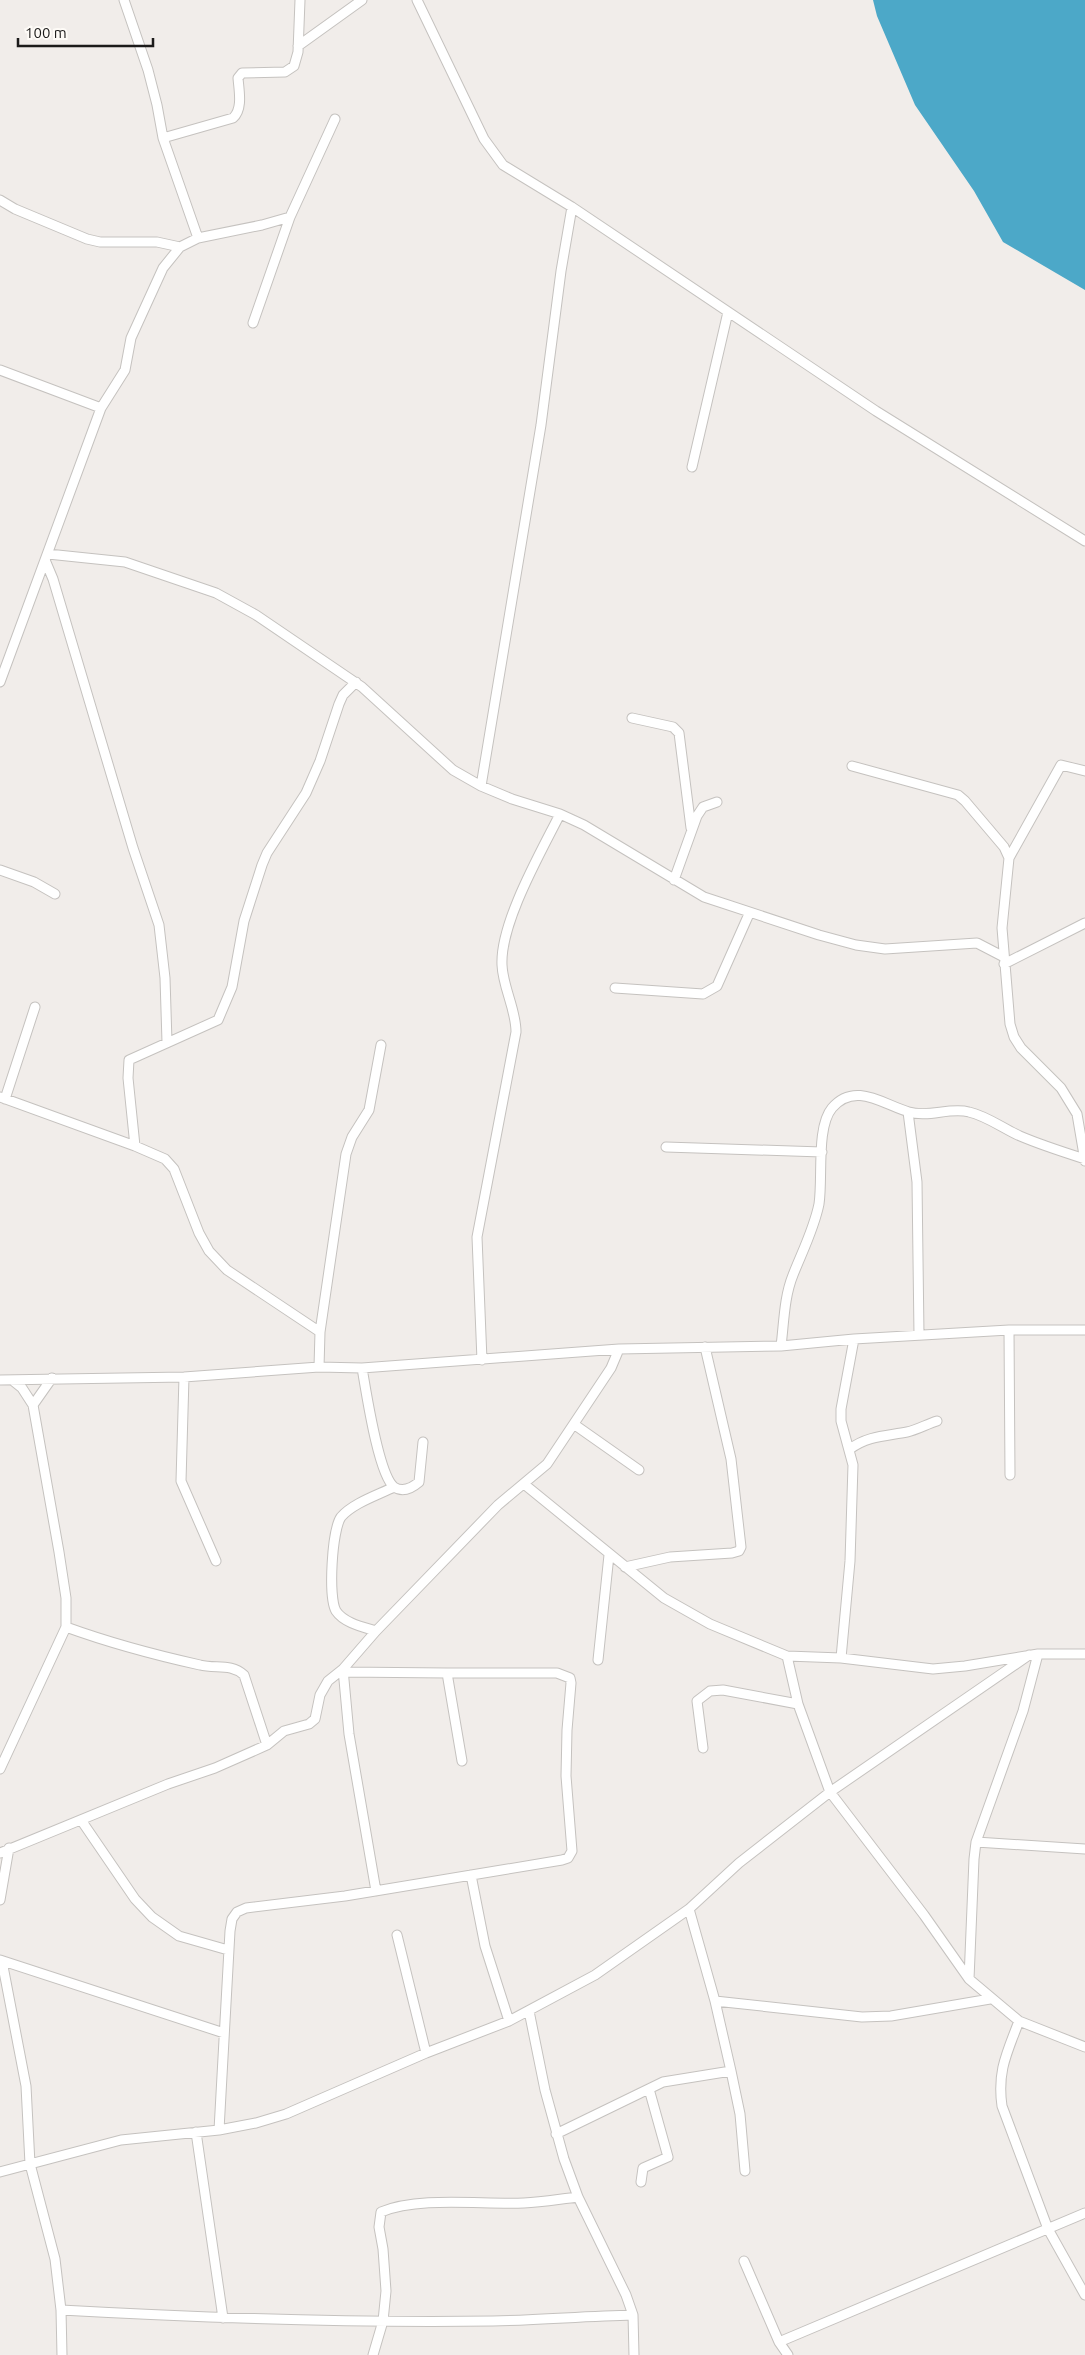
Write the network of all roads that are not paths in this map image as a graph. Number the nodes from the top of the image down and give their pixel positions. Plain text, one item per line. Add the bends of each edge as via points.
1 (124, 0) edge
2 (300, 0) edge
3 (362, 0) edge
4 (417, 0) edge
5 (298, 46) junction
6 (335, 119) dead end
7 (162, 138) junction
8 (0, 200) edge
9 (572, 207) junction
10 (290, 217) junction
11 (198, 238) junction
12 (180, 247) junction
13 (728, 312) junction
14 (254, 323) dead end
15 (0, 370) edge
16 (101, 408) junction
17 (692, 467) dead end
18 (1085, 541) edge
19 (47, 557) junction
20 (0, 682) edge
21 (356, 682) junction
22 (632, 718) dead end
23 (852, 766) dead end
24 (1085, 771) edge
25 (481, 786) junction
26 (717, 802) dead end
27 (560, 814) junction
28 (691, 828) junction
29 (1009, 858) junction
30 (0, 870) edge
31 (674, 880) junction
32 (55, 894) dead end
33 (749, 914) junction
34 (1085, 923) edge
35 (1004, 961) junction
36 (615, 988) dead end
37 (36, 1007) dead end
38 (167, 1042) junction
39 (381, 1045) dead end
40 (3, 1098) edge
41 (908, 1112) junction
42 (135, 1146) junction
43 (666, 1147) dead end
44 (822, 1152) junction
45 (1085, 1160) edge
46 (1008, 1330) junction
47 (1085, 1330) edge
48 (320, 1332) junction
49 (919, 1335) junction
50 (854, 1339) junction
51 (781, 1346) junction
52 (705, 1348) junction
53 (619, 1349) junction
54 (482, 1360) junction
55 (319, 1367) junction
56 (362, 1368) junction
57 (184, 1377) junction
58 (52, 1378) junction
59 (0, 1380) edge
60 (12, 1380) junction
61 (33, 1404) junction
62 (937, 1421) dead end
63 (575, 1425) junction
64 (423, 1442) dead end
65 (850, 1449) junction
66 (639, 1470) dead end
67 (1010, 1475) dead end
68 (524, 1484) junction
69 (394, 1487) junction
70 (609, 1555) junction
71 (216, 1561) dead end
72 (625, 1567) junction
73 (66, 1627) junction
74 (376, 1631) junction
75 (1033, 1654) junction
76 (1085, 1654) edge
77 (787, 1656) junction
78 (841, 1658) junction
79 (598, 1660) dead end
80 (343, 1670) junction
81 (447, 1673) junction
82 (798, 1704) junction
83 (267, 1745) junction
84 (703, 1748) dead end
85 (462, 1762) dead end
86 (0, 1768) edge
87 (830, 1792) junction
88 (81, 1820) junction
89 (976, 1842) junction
90 (9, 1848) junction
91 (1085, 1850) edge
92 (0, 1853) edge
93 (471, 1875) junction
94 (376, 1891) junction
95 (0, 1900) edge
96 (689, 1909) junction
97 (396, 1935) dead end
98 (228, 1950) junction
99 (1, 1961) edge
100 (969, 1979) junction
101 (990, 1999) junction
102 (715, 2001) junction
103 (529, 2011) junction
104 (508, 2021) junction
105 (1019, 2021) junction
106 (224, 2033) junction
107 (1085, 2047) edge
108 (426, 2053) junction
109 (731, 2072) junction
110 (649, 2089) junction
111 (219, 2130) junction
112 (196, 2132) junction
113 (556, 2134) junction
114 (30, 2164) junction
115 (0, 2172) edge
116 (746, 2172) dead end
117 (641, 2182) dead end
118 (578, 2197) junction
119 (1085, 2214) edge
120 (1048, 2228) junction
121 (744, 2260) dead end
122 (1085, 2296) edge
123 (61, 2310) junction
124 (633, 2315) junction
125 (223, 2318) junction
126 (382, 2321) junction
127 (779, 2342) junction
128 (62, 2355) edge
129 (373, 2355) edge
130 (634, 2355) edge
131 (788, 2355) edge

1 - 7 street via 148,70
2 - 5 street
3 - 5 street
4 - 9 street via 495,156 504,165
5 - 7 street via 297,61 289,70 240,74 238,114 233,118
6 - 10 street
7 - 11 street
8 - 12 street via 87,239 157,242
9 - 13 street
9 - 25 street via 541,425
10 - 11 street via 262,226
10 - 14 street
11 - 12 street
12 - 16 street via 163,268 131,338 125,370
13 - 17 street
13 - 18 street via 876,411
15 - 16 street
16 - 19 street
19 - 20 street
19 - 21 street via 125,562 216,593 256,615
19 - 38 street via 159,925
21 - 25 street via 453,770
21 - 38 street via 338,704 306,794 262,865 244,921 232,987 218,1020
22 - 28 street via 673,726 679,733
23 - 29 street via 958,795 1004,847
24 - 29 street via 1061,765
25 - 27 street
26 - 28 street via 703,807
27 - 31 street via 584,825
27 - 54 street via 530,872 502,951 503,976 514,1012 516,1032 477,1237
28 - 31 street
29 - 35 street via 1002,915
30 - 32 street via 34,882
31 - 33 street via 704,897
33 - 35 street via 856,945 885,950 977,943
33 - 36 street via 717,986 710,992 693,994
34 - 35 street
35 - 45 street via 1014,1037 1061,1088 1077,1114
37 - 40 street
38 - 42 street via 129,1060
39 - 48 street via 369,1110 346,1154
40 - 42 street
41 - 44 street via 869,1096 839,1100 825,1122
41 - 45 street via 971,1112 1022,1137
41 - 49 street via 918,1199
42 - 48 street via 164,1159 174,1169 199,1233 227,1270
43 - 44 street
44 - 51 street via 819,1203 788,1290
46 - 47 street
46 - 49 street
46 - 67 street
48 - 55 street
49 - 50 street
50 - 51 street
50 - 65 street via 841,1409 841,1421
51 - 52 street
52 - 53 street
52 - 72 street via 731,1459 741,1547 732,1553 670,1557
53 - 54 street
53 - 63 street via 612,1368
54 - 56 street
55 - 56 street
55 - 57 street
56 - 69 street via 376,1439 386,1473
57 - 58 street
57 - 71 street via 181,1481
58 - 60 street
58 - 61 street
59 - 60 street
60 - 61 street
61 - 73 street via 66,1598
62 - 65 street via 907,1432 860,1442
63 - 66 street
63 - 68 street via 547,1464
64 - 69 street via 419,1482 411,1489
65 - 78 street via 853,1465 852,1524
68 - 70 street
68 - 74 street via 498,1505
69 - 74 street via 342,1516 334,1540 332,1602 336,1612 350,1622
70 - 72 street
70 - 79 street
72 - 77 street via 689,1614
73 - 83 street via 110,1643 166,1657 239,1670 244,1675
73 - 86 street
74 - 80 street
75 - 76 street
75 - 78 street via 933,1669
75 - 87 street
75 - 89 street via 1023,1711
77 - 78 street
77 - 82 street
80 - 81 street
80 - 83 street via 323,1687 315,1719 284,1731
80 - 94 street via 349,1734
81 - 85 street
81 - 93 street via 557,1673 570,1678 571,1683 566,1776 572,1851 568,1858 562,1860
82 - 84 street via 723,1690 710,1691 697,1701
82 - 87 street
83 - 88 street
87 - 96 street via 739,1863
87 - 100 street
88 - 90 street
88 - 98 street via 135,1899 152,1917 179,1936
89 - 91 street
89 - 100 street
90 - 92 street
90 - 95 street
93 - 94 street
93 - 104 street via 485,1946
94 - 98 street via 241,1910 232,1919
96 - 102 street
96 - 103 street via 595,1975
97 - 108 street
98 - 106 street
99 - 106 street
99 - 114 street via 26,2086
100 - 101 street
101 - 102 street via 891,2016 862,2017
101 - 105 street
102 - 109 street
103 - 104 street
103 - 113 street
104 - 108 street
105 - 107 street
105 - 120 street via 1000,2072 999,2089 1002,2106
106 - 111 street
108 - 111 street via 286,2114
109 - 110 street via 674,2079
109 - 116 street via 740,2114
110 - 113 street
110 - 117 street via 668,2157 644,2168
111 - 112 street
112 - 114 street via 121,2140
112 - 125 street
113 - 118 street
114 - 115 street
114 - 123 street via 55,2259
118 - 124 street
118 - 126 street via 525,2203 420,2204 381,2212 379,2227 386,2291
119 - 120 street
120 - 122 street
120 - 127 street
121 - 127 street
123 - 125 street
123 - 128 street
124 - 126 street
124 - 130 street
125 - 126 street
126 - 129 street
127 - 131 street

